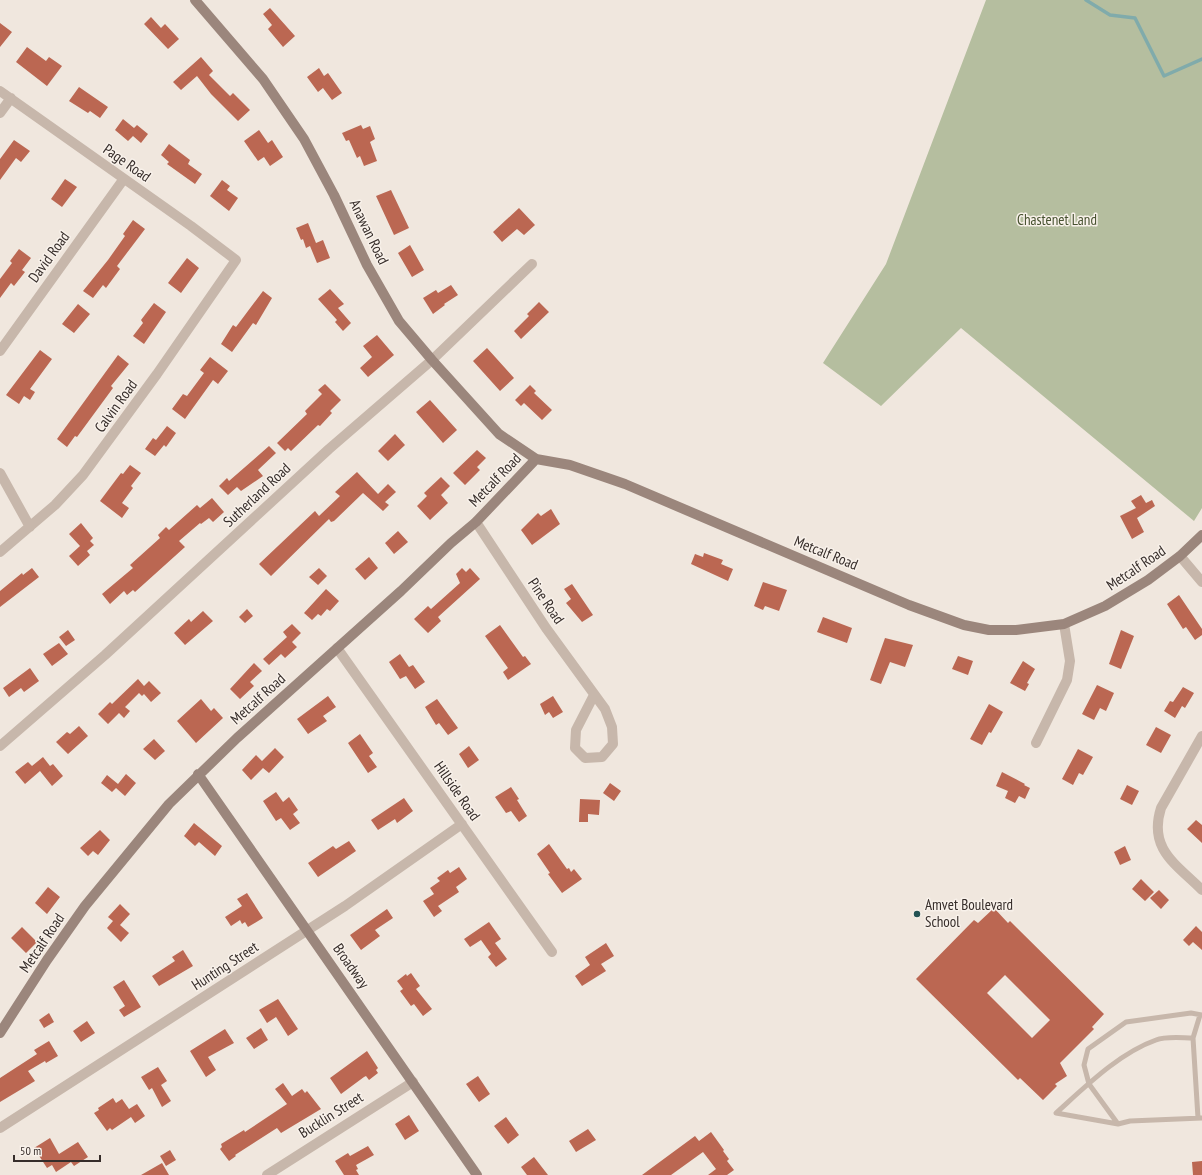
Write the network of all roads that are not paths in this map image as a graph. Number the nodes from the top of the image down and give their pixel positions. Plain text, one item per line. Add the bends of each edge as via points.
1 (195, 0) edge
2 (0, 91) edge
3 (11, 98) junction
4 (0, 113) edge
5 (123, 180) junction
6 (236, 260) joint
7 (532, 264) dead end
8 (0, 351) edge
9 (432, 360) junction
10 (536, 459) junction
11 (0, 473) edge
12 (476, 522) junction
13 (30, 528) junction
14 (1202, 535) edge
15 (0, 552) edge
16 (1180, 556) junction
17 (1202, 582) edge
18 (1064, 624) junction
19 (337, 648) junction
20 (594, 695) junction
21 (1202, 736) edge
22 (1036, 743) dead end
23 (0, 746) edge
24 (198, 774) junction
25 (462, 824) junction
26 (1202, 890) edge
27 (308, 930) junction
28 (552, 952) dead end
29 (1201, 1015) edge
30 (0, 1033) edge
31 (1193, 1038) junction
32 (413, 1082) junction
33 (1089, 1084) junction
34 (1200, 1118) edge
35 (1118, 1124) junction
36 (0, 1128) edge
37 (266, 1175) edge
38 (477, 1175) edge

1 - 9 street, Anawan Road via 241,52 283,106 319,165 383,294 399,321
2 - 3 street, Page Road
3 - 4 street
3 - 5 street, Page Road
5 - 6 street, Page Road
5 - 8 street, David Road
6 - 13 street, Calvin Road via 153,381 83,475
7 - 9 street, Sutherland Road
9 - 10 street, Anawan Road via 499,434
9 - 23 street, Sutherland Road via 330,448 94,666
10 - 12 street, Metcalf Road
10 - 18 street, Metcalf Road via 570,465 625,484 964,625 989,630 1016,630
11 - 13 street
12 - 19 street, Metcalf Road
12 - 20 street, Pine Road
13 - 15 street, Calvin Road
14 - 16 street, Metcalf Road
16 - 17 street
16 - 18 street, Metcalf Road via 1127,593
18 - 22 street via 1070,661 1067,680
19 - 24 street, Metcalf Road
19 - 25 street, Hillside Road
20 - 20 street, Pine Road via 605,709 612,728 613,744 602,757 585,758 576,748 576,730
21 - 26 street via 1161,808 1157,821 1159,844
24 - 27 street, Broadway
24 - 30 street, Metcalf Road via 169,804 85,906
25 - 27 street, Hunting Street
25 - 28 street, Hillside Road
27 - 32 street, Broadway
27 - 36 street, Hunting Street
29 - 31 lane
29 - 33 lane via 1191,1013 1126,1022 1088,1049 1084,1065
31 - 33 lane via 1157,1039 1129,1053
31 - 34 lane
32 - 37 street, Bucklin Street
32 - 38 street, Broadway
33 - 35 lane
33 - 35 lane via 1056,1113
34 - 35 lane via 1130,1121

